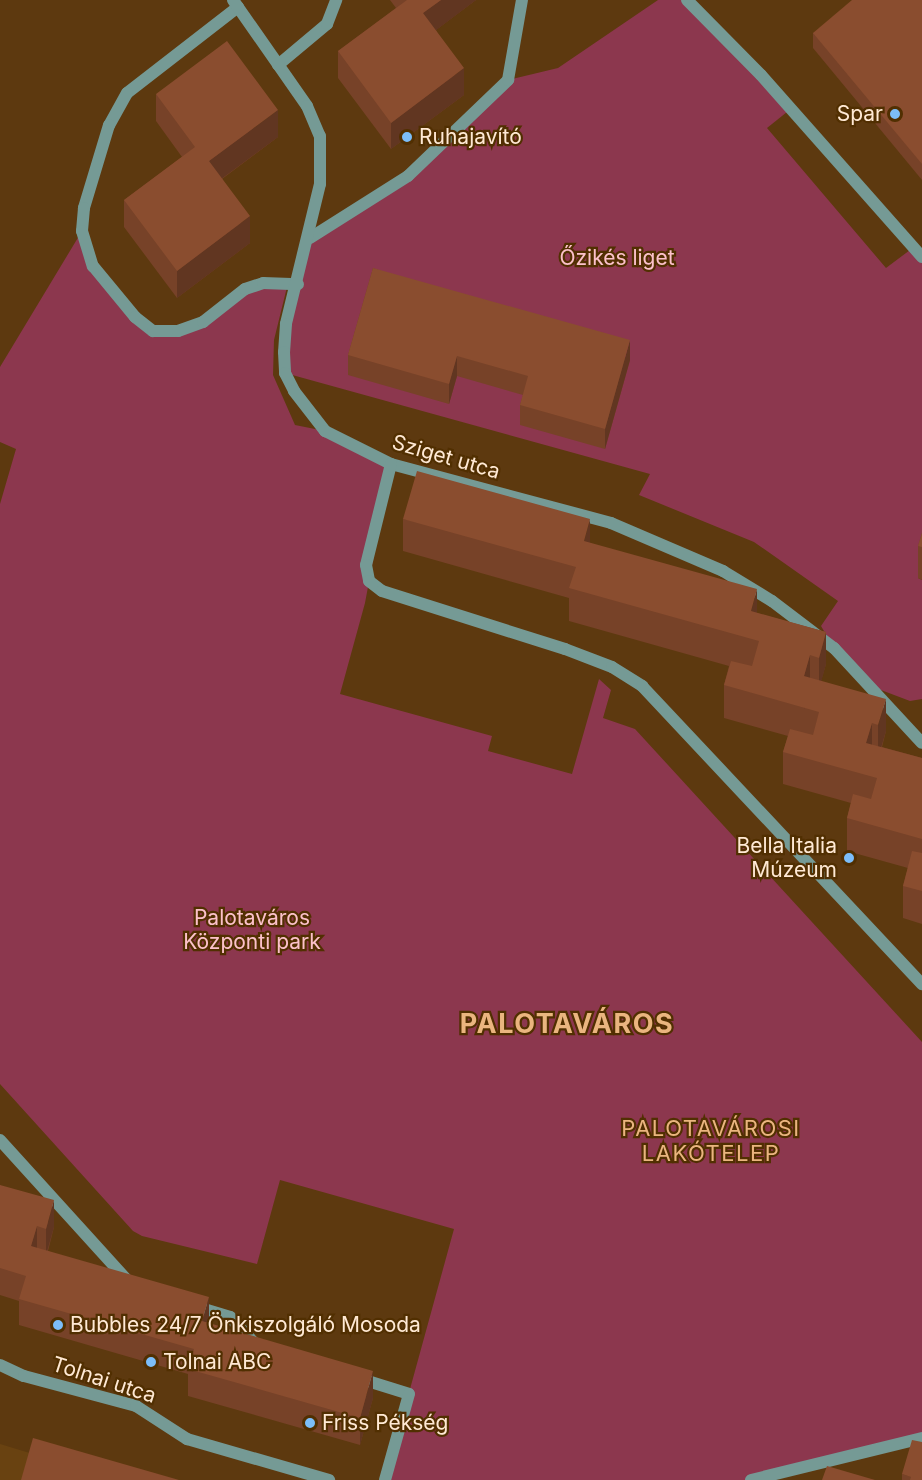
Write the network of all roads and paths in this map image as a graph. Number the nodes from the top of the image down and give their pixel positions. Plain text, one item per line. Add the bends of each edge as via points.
1 (336, 0) edge
2 (522, 0) edge
3 (687, 0) edge
4 (235, 3) edge
5 (278, 65) junction
6 (310, 238) junction
7 (922, 257) edge
8 (298, 284) junction
9 (391, 464) junction
10 (922, 743) edge
11 (922, 984) edge
12 (0, 1140) edge
13 (142, 1291) edge
14 (183, 1303) edge
15 (267, 1351) edge
16 (0, 1365) edge
17 (344, 1374) edge
18 (922, 1438) edge
19 (329, 1480) edge
20 (385, 1480) edge
21 (751, 1480) edge

1 - 5 street via 327,24
2 - 6 street via 508,80 408,176
3 - 7 street via 784,99
4 - 5 street, Sziget utca
4 - 8 street via 127,93 109,125 84,208 82,231 93,266 135,316 153,331 178,331 203,322 245,289 263,283
5 - 6 street, Sziget utca via 307,106 320,136 320,184
6 - 8 street, Sziget utca
8 - 9 street, Sziget utca via 284,352 285,373 294,391 325,431
9 - 10 street, Sziget utca via 611,523 723,571 772,601 834,648
9 - 11 street via 366,564 369,581 382,591 612,667 642,686
12 - 13 street via 122,1276
14 - 15 street via 230,1317 256,1345
16 - 19 street, Tolnai utca via 24,1376 136,1406 187,1439
17 - 20 street via 409,1394
18 - 21 street

